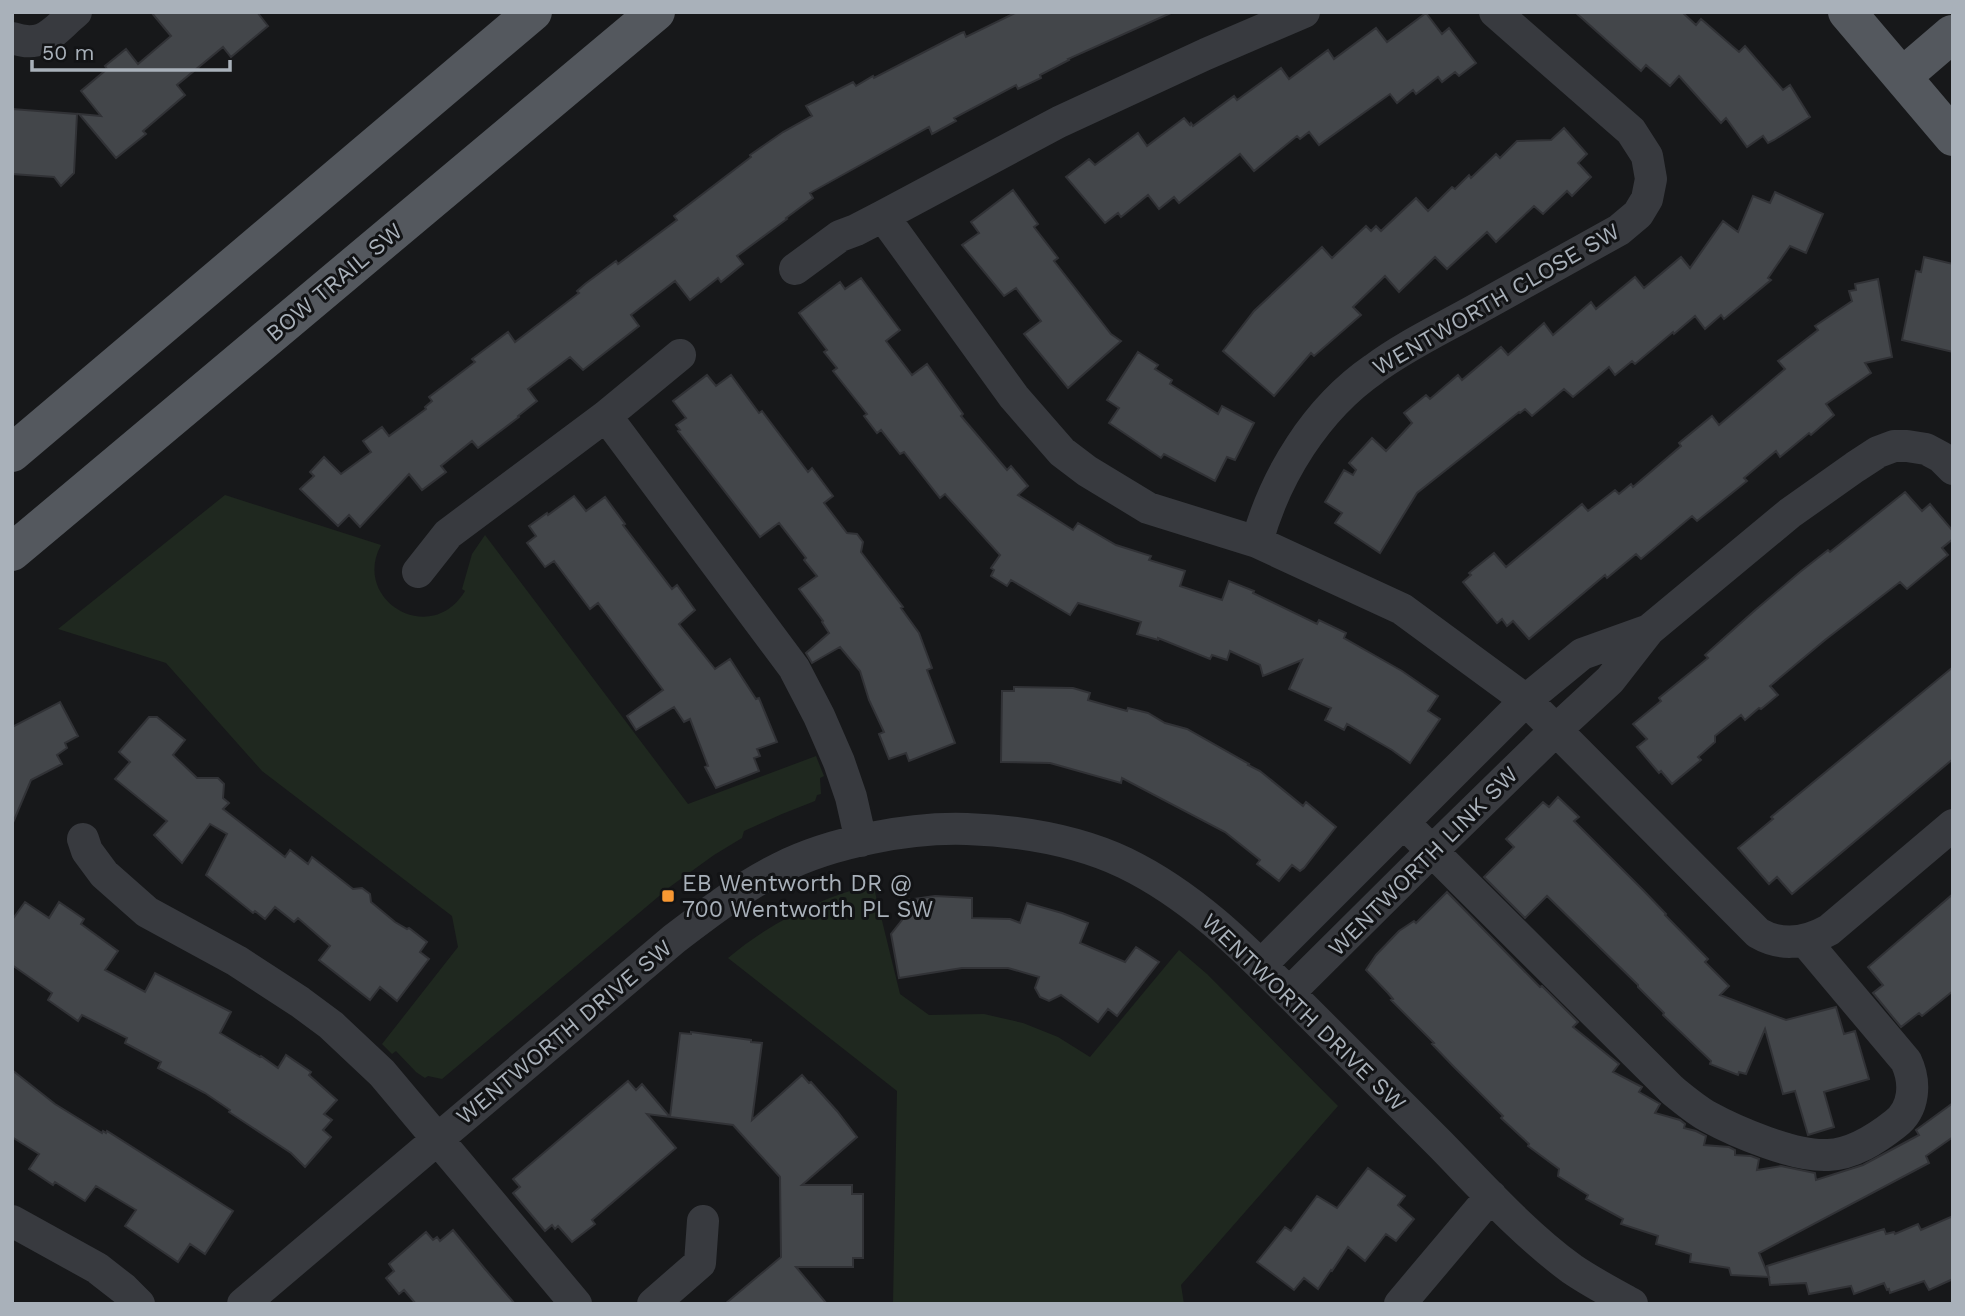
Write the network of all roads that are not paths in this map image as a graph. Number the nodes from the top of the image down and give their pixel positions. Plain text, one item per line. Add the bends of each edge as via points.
1 (76, 12) edge
2 (533, 12) edge
3 (656, 12) edge
4 (1304, 12) edge
5 (1495, 12) edge
6 (1847, 12) edge
7 (1934, 12) edge
8 (1952, 35) edge
9 (12, 38) edge
10 (1903, 76) junction
11 (1953, 137) edge
12 (883, 216) junction
13 (795, 269) dead end
14 (680, 355) dead end
15 (606, 416) junction
16 (12, 453) edge
17 (1953, 469) edge
18 (1257, 542) junction
19 (12, 552) edge
20 (418, 572) dead end
21 (1649, 630) junction
22 (1526, 700) junction
23 (1556, 729) junction
24 (1404, 823) junction
25 (1953, 825) edge
26 (83, 839) dead end
27 (861, 841) junction
28 (1432, 851) junction
29 (1805, 941) junction
30 (1261, 965) junction
31 (1289, 993) junction
32 (439, 1138) junction
33 (1491, 1196) junction
34 (12, 1221) edge
35 (703, 1221) dead end
36 (139, 1304) edge
37 (243, 1304) edge
38 (576, 1304) edge
39 (653, 1304) edge
40 (1400, 1304) edge
41 (1632, 1304) edge

1 - 9 street via 42,41
2 - 16 main road
3 - 19 main road, BOW TRAIL SW
4 - 12 street via 1059,122
5 - 18 street, WENTWORTH CLOSE SW via 1630,131 1647,156 1651,180 1647,199 1619,230 1392,356 1352,386 1328,410 1290,464
6 - 10 main road
7 - 8 main road
8 - 10 main road
10 - 11 main road
12 - 13 street via 840,236
12 - 18 street via 1014,397 1062,452 1148,508
14 - 15 street
15 - 20 street via 448,534
15 - 27 street via 794,668 839,762
17 - 21 street via 1926,449 1894,446 1878,452 1790,513
18 - 22 street via 1402,609
21 - 22 street, WENTWORTH LINK SW via 1582,654
21 - 23 street, WENTWORTH LINK SW via 1610,680
22 - 23 street
22 - 24 street, WENTWORTH LINK SW
23 - 28 street, WENTWORTH LINK SW
23 - 29 street via 1758,933 1771,941
24 - 28 street
24 - 30 street, WENTWORTH LINK SW
25 - 29 street via 1829,930
26 - 32 street via 104,874 147,912 237,961 331,1025 383,1073
27 - 30 street, WENTWORTH DRIVE SW via 950,829 1006,830 1080,847 1123,862 1171,890 1231,935
27 - 32 street, WENTWORTH DRIVE SW via 782,867 711,910
28 - 29 street via 1672,1090 1706,1115 1764,1142 1827,1155 1862,1146 1899,1121 1913,1087 1906,1061
28 - 31 street, WENTWORTH LINK SW
30 - 31 street, WENTWORTH DRIVE SW
31 - 33 street, WENTWORTH DRIVE SW
32 - 37 street, WENTWORTH DRIVE SW
32 - 38 street
33 - 40 street
33 - 41 street, WENTWORTH DRIVE SW via 1573,1269
34 - 36 street via 97,1268
35 - 39 street via 700,1263

